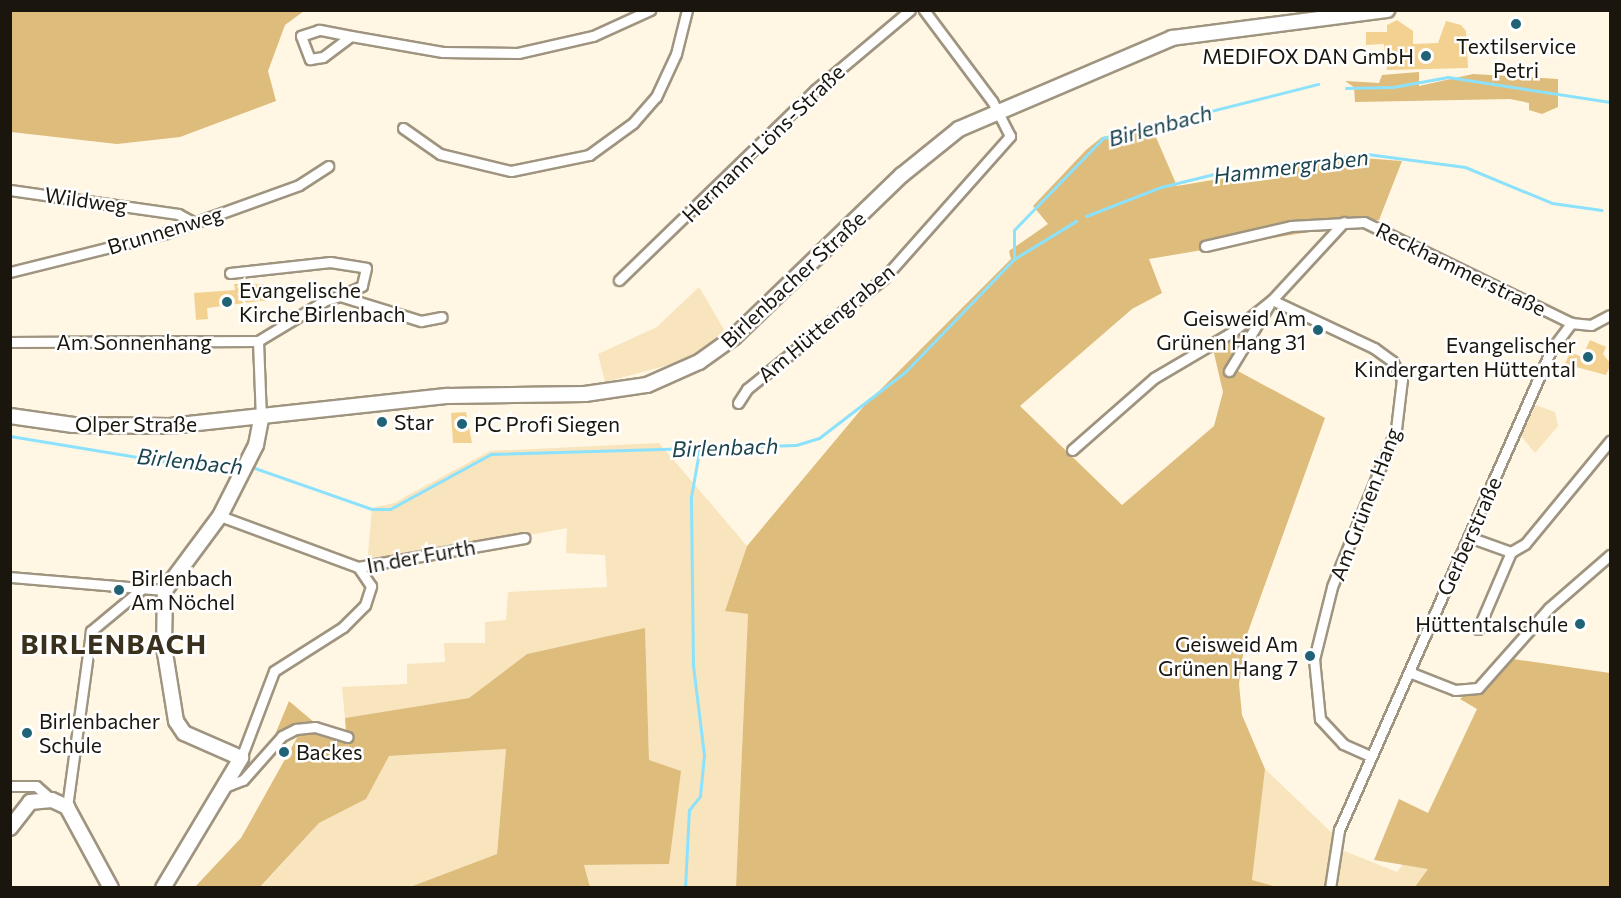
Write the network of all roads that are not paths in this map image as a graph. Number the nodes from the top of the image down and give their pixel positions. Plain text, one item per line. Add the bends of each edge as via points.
1 (650, 10) edge
2 (687, 10) edge
3 (910, 10) edge
4 (924, 10) edge
5 (1387, 10) edge
6 (351, 36) junction
7 (997, 111) junction
8 (402, 128) dead end
9 (308, 166) dead end
10 (328, 166) dead end
11 (315, 174) junction
12 (10, 190) edge
13 (1344, 222) junction
14 (195, 223) junction
15 (1205, 246) dead end
16 (10, 272) edge
17 (230, 273) dead end
18 (619, 280) dead end
19 (340, 296) junction
20 (1272, 300) junction
21 (1611, 315) edge
22 (442, 317) dead end
23 (1571, 323) junction
24 (258, 341) junction
25 (10, 342) edge
26 (1229, 371) dead end
27 (738, 403) dead end
28 (10, 416) edge
29 (261, 419) junction
30 (1610, 443) edge
31 (1072, 450) dead end
32 (220, 516) junction
33 (1469, 537) junction
34 (524, 538) dead end
35 (1511, 552) junction
36 (1611, 555) edge
37 (358, 567) junction
38 (10, 577) edge
39 (144, 587) junction
40 (165, 590) junction
41 (1478, 629) dead end
42 (1409, 672) junction
43 (348, 737) dead end
44 (1370, 756) junction
45 (241, 759) junction
46 (10, 786) edge
47 (226, 786) junction
48 (52, 800) junction
49 (67, 807) junction
50 (10, 828) edge
51 (111, 888) edge
52 (163, 888) edge
53 (1330, 888) edge

1 - 6 street via 593,36 518,53 452,52
2 - 8 street via 676,54 656,97 633,123 589,155 511,171 440,154
3 - 18 street, Hermann-Löns-Straße via 814,90
4 - 7 street
5 - 7 main road, Birlenbacher Straße via 1172,38
6 - 6 street via 319,30 301,36 310,59
7 - 27 street, Am Hüttengraben via 1010,136 884,278 747,389
7 - 29 main road, Birlenbacher Straße via 930,150 735,337 665,378 612,392 448,396
9 - 11 street
10 - 11 street, Brunnenweg
11 - 14 street, Brunnenweg via 299,185
12 - 14 street, Wildweg via 178,214
13 - 15 street, Reckhammerstraße via 1275,228
13 - 20 street
13 - 23 street, Reckhammerstraße via 1364,222
14 - 16 street, Brunnenweg
17 - 19 street via 330,262 366,268 362,286
19 - 22 street via 421,321
19 - 24 street
20 - 26 street
20 - 31 street via 1232,332 1154,378
20 - 44 street, Am Grünen Hang via 1374,348 1392,361 1402,379 1396,429 1332,587 1314,659 1320,719 1343,744
21 - 23 street, Reckhammerstraße via 1591,324
23 - 33 street, Gerberstraße via 1551,350
24 - 25 street, Am Sonnenhang
24 - 29 street
28 - 29 main road, Olper Straße via 121,428
29 - 32 main road via 245,466
30 - 35 street via 1544,522
32 - 37 street, In der Furth
32 - 40 main road
33 - 35 street
33 - 42 street, Gerberstraße
34 - 37 street, In der Furth
35 - 41 street
36 - 42 street via 1550,608 1478,688 1455,690
37 - 45 street via 371,585 365,605 343,627 274,671
38 - 39 street
39 - 40 street
39 - 49 street via 91,631
40 - 45 main road via 164,647 176,721 184,733
42 - 44 street, Gerberstraße
43 - 47 street via 315,727 296,729 282,736 243,780
44 - 53 street, Gerberstraße via 1334,845
45 - 47 main road
46 - 48 street via 36,786
47 - 52 main road
48 - 49 main road
48 - 50 main road via 23,807
49 - 51 main road

